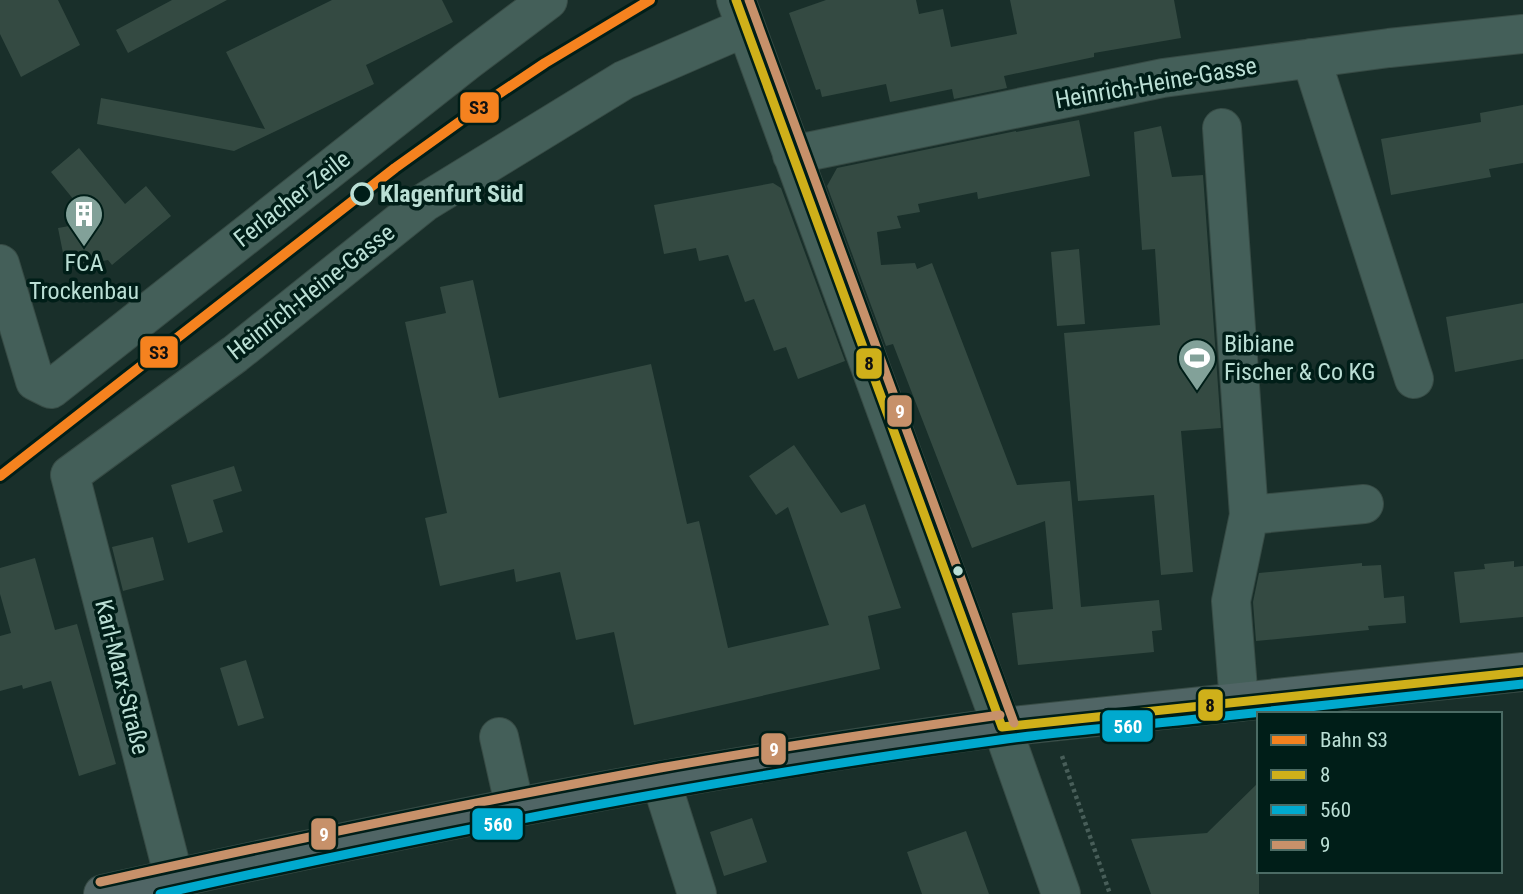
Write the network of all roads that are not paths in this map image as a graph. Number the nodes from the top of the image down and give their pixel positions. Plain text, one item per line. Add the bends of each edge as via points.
1 (548, 0) edge
2 (741, 13) edge
3 (1523, 34) edge
4 (1311, 58) junction
5 (1222, 128) dead end
6 (792, 155) junction
7 (0, 264) edge
8 (1414, 379) dead end
9 (70, 475) joint
10 (1364, 504) dead end
11 (1250, 515) junction
12 (1523, 672) edge
13 (1239, 702) junction
14 (1002, 727) junction
15 (499, 737) dead end
16 (661, 781) junction
17 (515, 808) junction
18 (174, 878) junction
19 (103, 894) edge
20 (697, 894) edge
21 (1061, 894) edge

1 - 7 street, Ferlacher Zeile via 51,389 35,381
2 - 6 street
2 - 9 street, Heinrich-Heine-Gasse via 425,202 235,354
3 - 4 street, Heinrich-Heine-Gasse
4 - 6 street, Heinrich-Heine-Gasse via 1163,78
4 - 8 street
5 - 11 street
6 - 14 street
9 - 18 street, Karl-Marx-Straße
10 - 11 street
11 - 13 street via 1231,601
12 - 13 main road
13 - 14 main road
14 - 16 main road
14 - 21 street
15 - 17 street
16 - 17 main road
16 - 20 street
17 - 18 main road
18 - 19 main road

